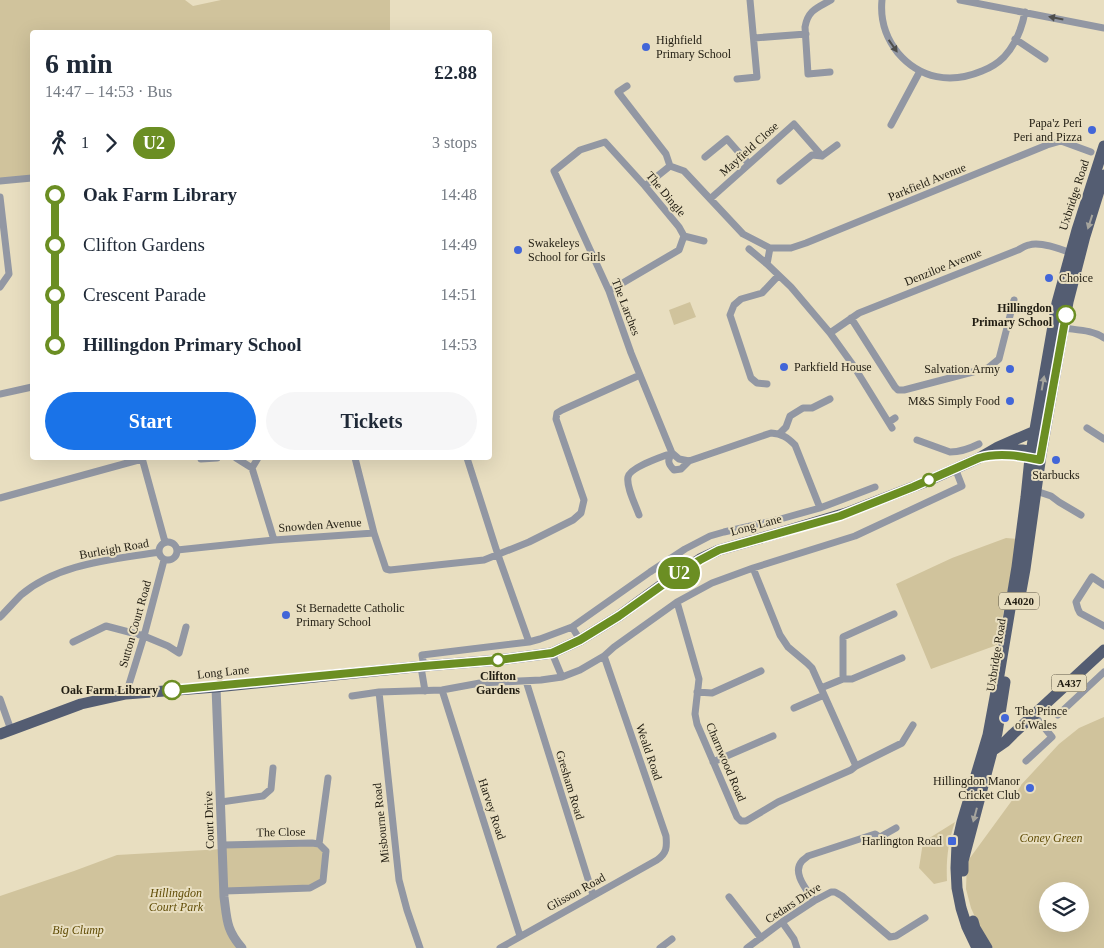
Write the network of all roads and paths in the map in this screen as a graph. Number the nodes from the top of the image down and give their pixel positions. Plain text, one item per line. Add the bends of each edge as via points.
1 (750, 0) edge
2 (831, 0) edge
3 (882, 0) edge
4 (960, 0) edge
5 (1025, 12) junction
6 (1104, 28) edge
7 (806, 34) junction
8 (754, 38) junction
9 (1016, 39) junction
10 (1045, 59) dead end
11 (830, 72) dead end
12 (920, 72) junction
13 (737, 79) dead end
14 (627, 86) dead end
15 (891, 125) dead end
16 (837, 145) dead end
17 (1104, 146) edge
18 (1091, 152) dead end
19 (822, 156) junction
20 (706, 157) dead end
21 (749, 164) junction
22 (670, 166) junction
23 (554, 171) joint
24 (1104, 175) edge
25 (30, 178) edge
26 (780, 181) dead end
27 (0, 182) edge
28 (645, 186) junction
29 (1102, 189) edge
30 (0, 198) edge
31 (710, 199) junction
32 (684, 236) junction
33 (704, 241) dead end
34 (770, 248) junction
35 (749, 249) dead end
36 (1074, 256) junction
37 (767, 264) junction
38 (778, 276) junction
39 (0, 287) edge
40 (609, 291) junction
41 (1014, 300) dead end
42 (1063, 302) junction
43 (851, 318) junction
44 (1064, 328) junction
45 (830, 333) junction
46 (1104, 338) edge
47 (640, 375) junction
48 (766, 384) dead end
49 (30, 387) edge
50 (0, 394) edge
51 (830, 399) dead end
52 (892, 423) dead end
53 (1087, 428) dead end
54 (1035, 431) junction
55 (779, 434) junction
56 (1104, 439) edge
57 (917, 440) dead end
58 (979, 444) dead end
59 (968, 449) junction
60 (672, 453) junction
61 (1036, 456) junction
62 (979, 458) junction
63 (135, 460) edge
64 (143, 460) edge
65 (239, 460) edge
66 (257, 460) edge
67 (356, 460) edge
68 (467, 460) edge
69 (689, 461) junction
70 (252, 468) junction
71 (955, 468) junction
72 (875, 488) dead end
73 (1036, 491) junction
74 (0, 498) edge
75 (820, 508) junction
76 (639, 515) dead end
77 (1081, 515) dead end
78 (374, 533) junction
79 (274, 540) junction
80 (165, 542) junction
81 (177, 550) junction
82 (158, 552) junction
83 (498, 555) junction
84 (164, 560) junction
85 (385, 566) junction
86 (754, 568) junction
87 (378, 571) dead end
88 (1104, 585) edge
89 (677, 602) junction
90 (894, 614) dead end
91 (0, 617) edge
92 (572, 626) junction
93 (1104, 626) edge
94 (186, 627) dead end
95 (144, 636) junction
96 (580, 640) junction
97 (73, 642) dead end
98 (529, 642) junction
99 (1104, 650) edge
100 (552, 653) junction
101 (604, 656) junction
102 (902, 658) dead end
103 (422, 667) junction
104 (761, 672) dead end
105 (1104, 672) edge
106 (562, 677) junction
107 (843, 679) junction
108 (526, 681) junction
109 (216, 687) junction
110 (442, 690) junction
111 (424, 691) junction
112 (379, 692) junction
113 (698, 692) junction
114 (822, 692) junction
115 (126, 694) junction
116 (352, 696) dead end
117 (0, 699) edge
118 (794, 708) dead end
119 (1034, 714) junction
120 (1058, 715) dead end
121 (913, 725) dead end
122 (6, 732) edge
123 (992, 734) junction
124 (1012, 734) junction
125 (773, 736) dead end
126 (992, 751) junction
127 (1026, 761) dead end
128 (713, 762) junction
129 (856, 766) junction
130 (273, 768) dead end
131 (328, 778) dead end
132 (221, 802) junction
133 (896, 828) dead end
134 (880, 837) junction
135 (887, 842) dead end
136 (319, 844) junction
137 (222, 845) junction
138 (663, 856) joint
139 (224, 891) junction
140 (593, 896) junction
141 (729, 896) dead end
142 (814, 901) junction
143 (925, 918) dead end
144 (782, 922) junction
145 (520, 936) junction
146 (761, 938) junction
147 (672, 939) dead end
148 (242, 948) edge
149 (420, 948) edge
150 (500, 948) edge
151 (660, 948) edge
152 (747, 948) edge
153 (797, 948) edge
154 (977, 948) edge
155 (987, 948) edge

1 - 8 street
2 - 7 street via 811,12 806,21
3 -> 12 street via 886,34 901,56
4 - 5 street
6 -> 5 street
5 - 9 street
7 - 8 street
7 - 11 street via 808,74
8 - 13 street via 757,77
9 - 10 street
9 - 12 street via 998,62 977,74 940,78
12 - 15 street
14 - 22 street via 618,92 666,154
16 - 19 street
17 - 36 main road, Uxbridge Road / A4020
18 - 34 street, Parkfield Avenue via 1060,141 1047,144 806,243 790,248
19 - 21 street, Mayfield Close via 794,124
19 - 26 street via 812,155
20 - 21 street via 728,139
21 - 31 street, Mayfield Close
22 - 28 street
22 - 31 street via 684,171
23 - 28 street, The Dingle via 580,150 605,142
23 - 40 street, The Larches
24 - 29 main road, Uxbridge Road / A4020
25 - 27 street
28 - 32 street, The Dingle
29 -> 36 main road, Uxbridge Road / A4020
30 - 39 street via 9,274
31 - 34 street via 744,234
32 - 33 street
32 - 40 street, The Dingle via 678,250
34 - 37 street
35 - 37 street
36 - 42 main road, Uxbridge Road / A4020
36 - 43 street, Denziloe Avenue via 1040,244 1029,244
37 - 38 street
38 - 45 street
38 - 48 street via 762,293 741,299 730,314 751,378
40 - 47 street, The Larches
41 - 43 street via 999,359 988,368 904,390 898,390 886,374
42 - 44 main road, Uxbridge Road / A4020
54 -> 42 main road, Uxbridge Road / A4020
43 - 45 street, Denziloe Avenue
44 - 46 street
44 - 61 main road, Uxbridge Road / A4020
45 - 52 street
47 - 60 street, The Larches
47 - 83 street via 557,413 556,419 584,500 581,513 573,520
49 - 50 street
51 - 55 street via 790,416
53 - 56 street
54 - 61 main road, Uxbridge Road / A4020
54 - 62 main road, Long Lane
55 - 69 street, The Larches via 771,433
55 - 75 street via 794,444
57 - 59 street via 950,452
58 - 59 street
59 - 62 street
60 - 69 street via 678,459
60 - 69 street, The Larches via 668,458 674,470 681,469
60 - 76 street via 633,470 628,476
61 - 62 main road, Long Lane
61 - 73 main road, Uxbridge Road / A4020
61 - 123 main road, Uxbridge Road / A4020 via 1026,497
62 - 71 main road, Long Lane
63 - 74 street
64 - 80 street
65 - 70 street
66 - 70 street
67 - 78 street
68 - 83 street
70 - 79 street
71 - 86 street via 962,486 855,536
71 - 96 main road, Long Lane via 840,516 719,550 692,564
72 - 75 street, Long Lane
73 - 77 street via 1051,496
73 - 123 main road, Uxbridge Road / A4020 via 1025,569
75 - 92 street, Long Lane via 710,536 650,572
78 - 79 street, Snowden Avenue
78 - 85 street, Snowden Avenue
79 - 81 street, Snowden Avenue
80 - 81 street via 170,542
80 - 82 street
81 - 84 street via 174,558
82 - 84 street
82 - 91 street, Burleigh Road via 77,566 44,580 21,595
83 - 85 street via 484,560 390,570
83 - 98 street
84 - 95 street, Sutton Court Road
85 - 87 street
86 - 89 street via 712,582
86 - 114 street via 780,636 812,668
88 - 93 street via 1092,577 1076,604 1080,613
89 - 101 street
89 - 113 street, Charnwood Road via 697,669
90 - 107 street via 844,638
92 - 96 street
92 - 98 street, Long Lane
94 - 95 street via 178,653
95 - 97 street via 106,626
95 - 115 street, Sutton Court Road
96 - 100 main road, Long Lane
98 - 103 street, Long Lane via 422,655
99 - 119 main road, A437
100 - 103 main road, Long Lane
100 - 106 street
101 - 106 street
101 - 138 street, Weald Road via 666,836 667,850
102 - 107 street via 852,679
103 - 109 main road, Long Lane
103 - 111 street
104 - 113 street via 712,693
105 - 120 street
106 - 108 street
107 - 114 street
108 - 110 street via 480,683
108 - 140 street, Gresham Road
109 - 115 main road, Long Lane
109 - 132 street, Court Drive
110 - 111 street
110 - 145 street, Harvey Road
111 - 112 street
112 - 116 street
112 - 149 street, Misbourne Road via 399,880
113 - 128 street, Charnwood Road via 696,724
114 - 118 street
114 - 129 street
115 - 122 main road, Long Lane via 80,704
117 - 122 street
119 - 124 main road, A437
119 - 127 street via 1052,737
121 - 129 street, Charnwood Road via 902,744
123 - 124 main road
123 - 126 main road, Uxbridge Road / A4020
123 - 154 main road, Uxbridge Road / A4020 via 962,822 956,852 961,908
124 - 126 main road, A437
125 - 128 street
126 -> 155 main road, Uxbridge Road / A4020 via 963,860 963,886 968,907
128 - 129 street, Charnwood Road via 741,821
130 - 132 street via 271,789 263,796
131 - 136 street
132 - 137 street, Court Drive
133 - 134 street
134 - 135 street
134 - 142 street via 875,834 853,840 800,862 800,878
136 - 137 street, The Close
136 - 139 street, The Close via 326,851 323,881 310,888
137 - 139 street, Court Drive
138 - 140 street, Glisson Road
139 - 148 street, Court Drive via 228,927
140 - 145 street, Glisson Road
141 - 146 street
142 - 143 street, Cedars Drive via 835,892 890,937
142 - 144 street, Cedars Drive
144 - 146 street, Cedars Drive
144 - 153 street
145 - 150 street, Glisson Road
146 - 152 street, Cedars Drive
147 - 151 street

